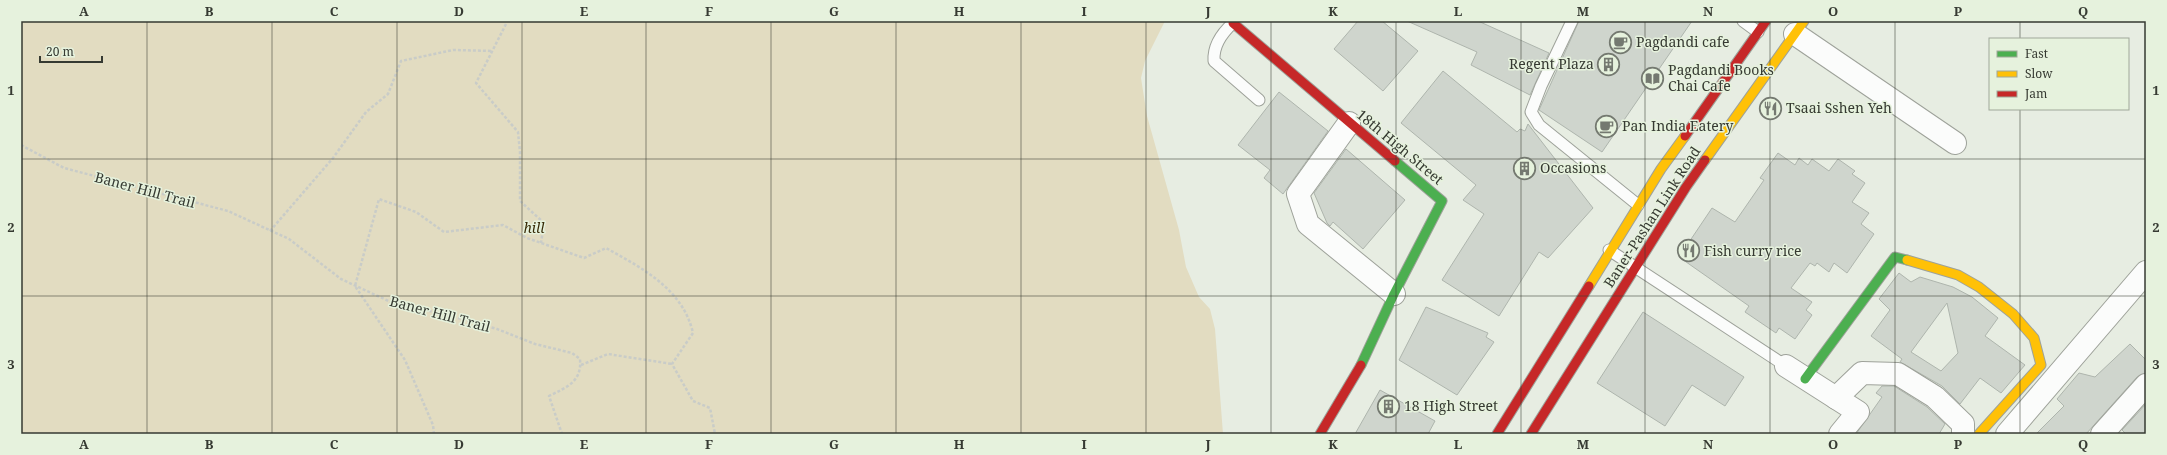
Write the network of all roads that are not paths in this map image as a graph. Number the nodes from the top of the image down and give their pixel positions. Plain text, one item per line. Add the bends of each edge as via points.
1 (1572, 21) edge
2 (1742, 21) edge
3 (1766, 21) edge
4 (1234, 22) edge
5 (1800, 28) edge
6 (1758, 32) junction
7 (1259, 100) dead end
8 (1349, 123) junction
9 (1955, 143) dead end
10 (1638, 205) junction
11 (1609, 250) junction
12 (1636, 267) junction
13 (2146, 272) edge
14 (1394, 294) junction
15 (1786, 366) joint
16 (1806, 379) junction
17 (2146, 385) edge
18 (1836, 398) junction
19 (1320, 434) edge
20 (1497, 434) edge
21 (1531, 434) edge
22 (1840, 434) edge
23 (1963, 434) edge
24 (1979, 434) edge
25 (2008, 434) edge
26 (2102, 434) edge

1 - 10 lane via 1531,112 1539,125
2 - 6 lane
3 - 6 street, Baner-Pashan Link Road
4 - 7 lane via 1225,31 1213,51 1214,61
4 - 8 street, 18th High Street
5 - 9 street
5 - 12 street, Baner-Pashan Link Road via 1686,187
6 - 10 street, Baner-Pashan Link Road via 1660,169
8 - 14 street, 18th High Street via 1442,201
8 - 14 street via 1298,194 1308,224
10 - 11 street, Baner-Pashan Link Road
11 - 12 lane
11 - 20 street, Baner-Pashan Link Road
12 - 15 lane
12 - 21 street, Baner-Pashan Link Road
13 - 25 street
14 - 19 street, 18th High Street via 1358,372
15 - 16 street
16 - 18 street
16 - 24 street via 1895,258 1958,275 1979,287 2013,314 2034,338 2041,365
17 - 26 street
18 - 22 street via 1858,412
18 - 23 street via 1862,373 1898,374 1935,397 1963,424

